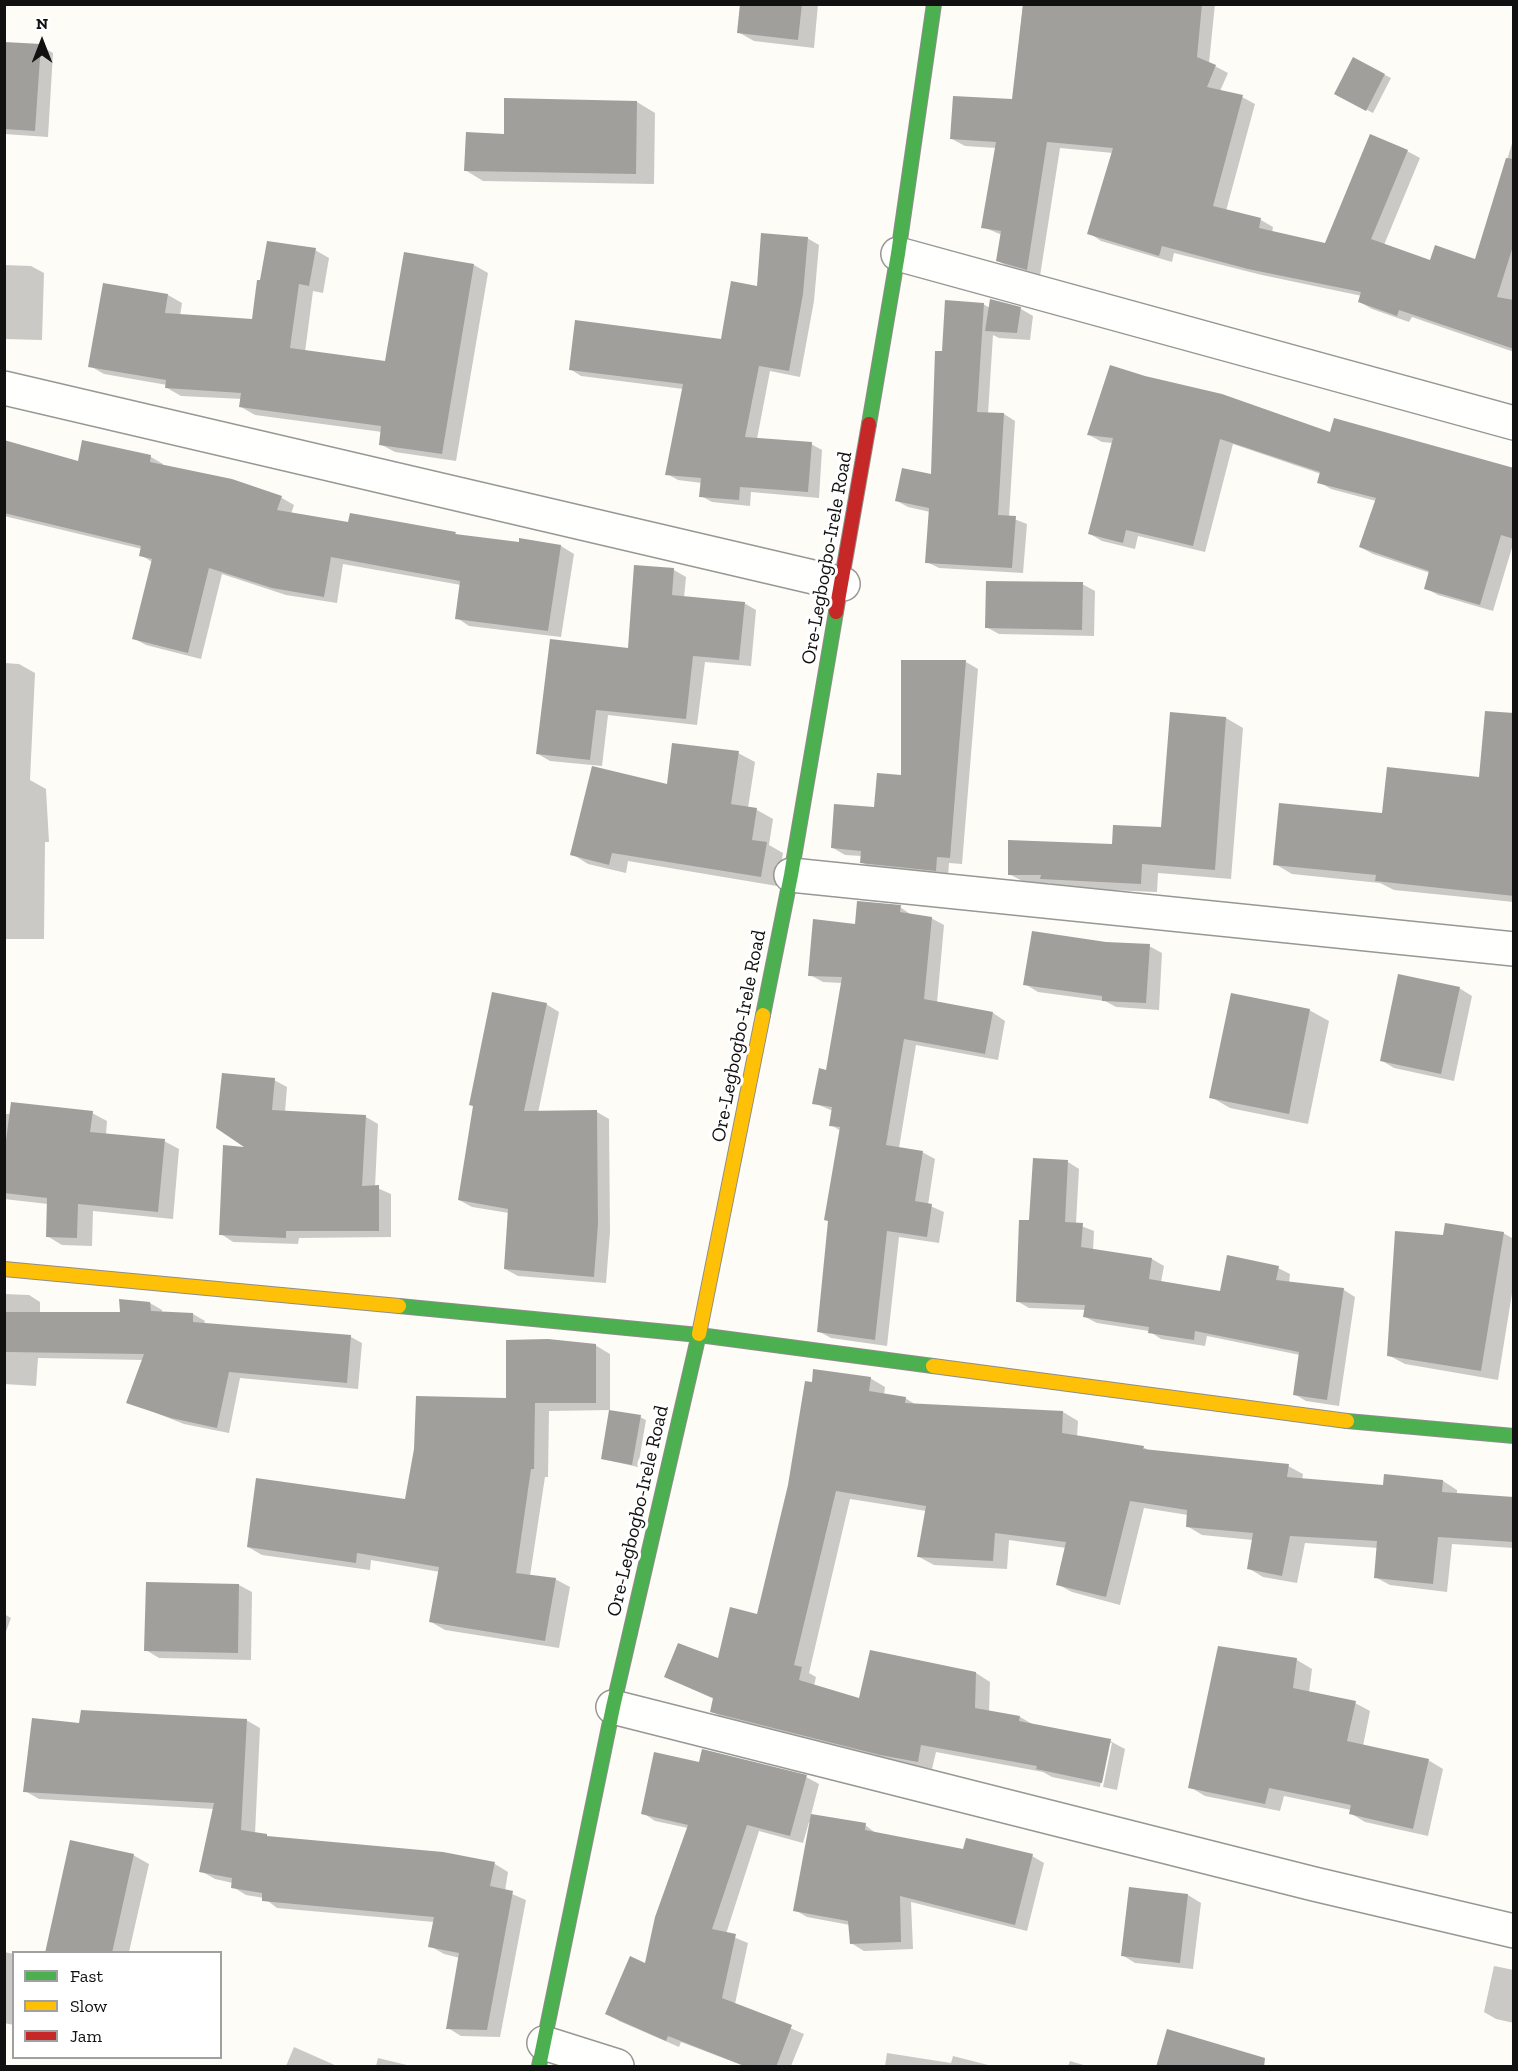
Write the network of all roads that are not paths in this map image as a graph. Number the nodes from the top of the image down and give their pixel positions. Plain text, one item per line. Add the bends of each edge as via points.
1 (934, 4) edge
2 (898, 254) junction
3 (4, 388) edge
4 (1514, 423) edge
5 (843, 584) junction
6 (791, 875) junction
7 (1514, 949) edge
8 (4, 1269) edge
9 (699, 1335) junction
10 (1514, 1436) edge
11 (613, 1707) junction
12 (1514, 1931) edge
13 (541, 2055) edge
14 (617, 2067) edge

1 - 2 main road, Ore-Legbogbo-Irele Road
2 - 4 street
2 - 5 main road, Ore-Legbogbo-Irele Road
3 - 5 street
5 - 6 main road, Ore-Legbogbo-Irele Road
6 - 7 street
6 - 9 main road, Ore-Legbogbo-Irele Road
8 - 9 main road
9 - 10 main road via 1375,1425
9 - 11 main road, Ore-Legbogbo-Irele Road
11 - 12 street
11 - 13 main road, Ore-Legbogbo-Irele Road
13 - 14 street

